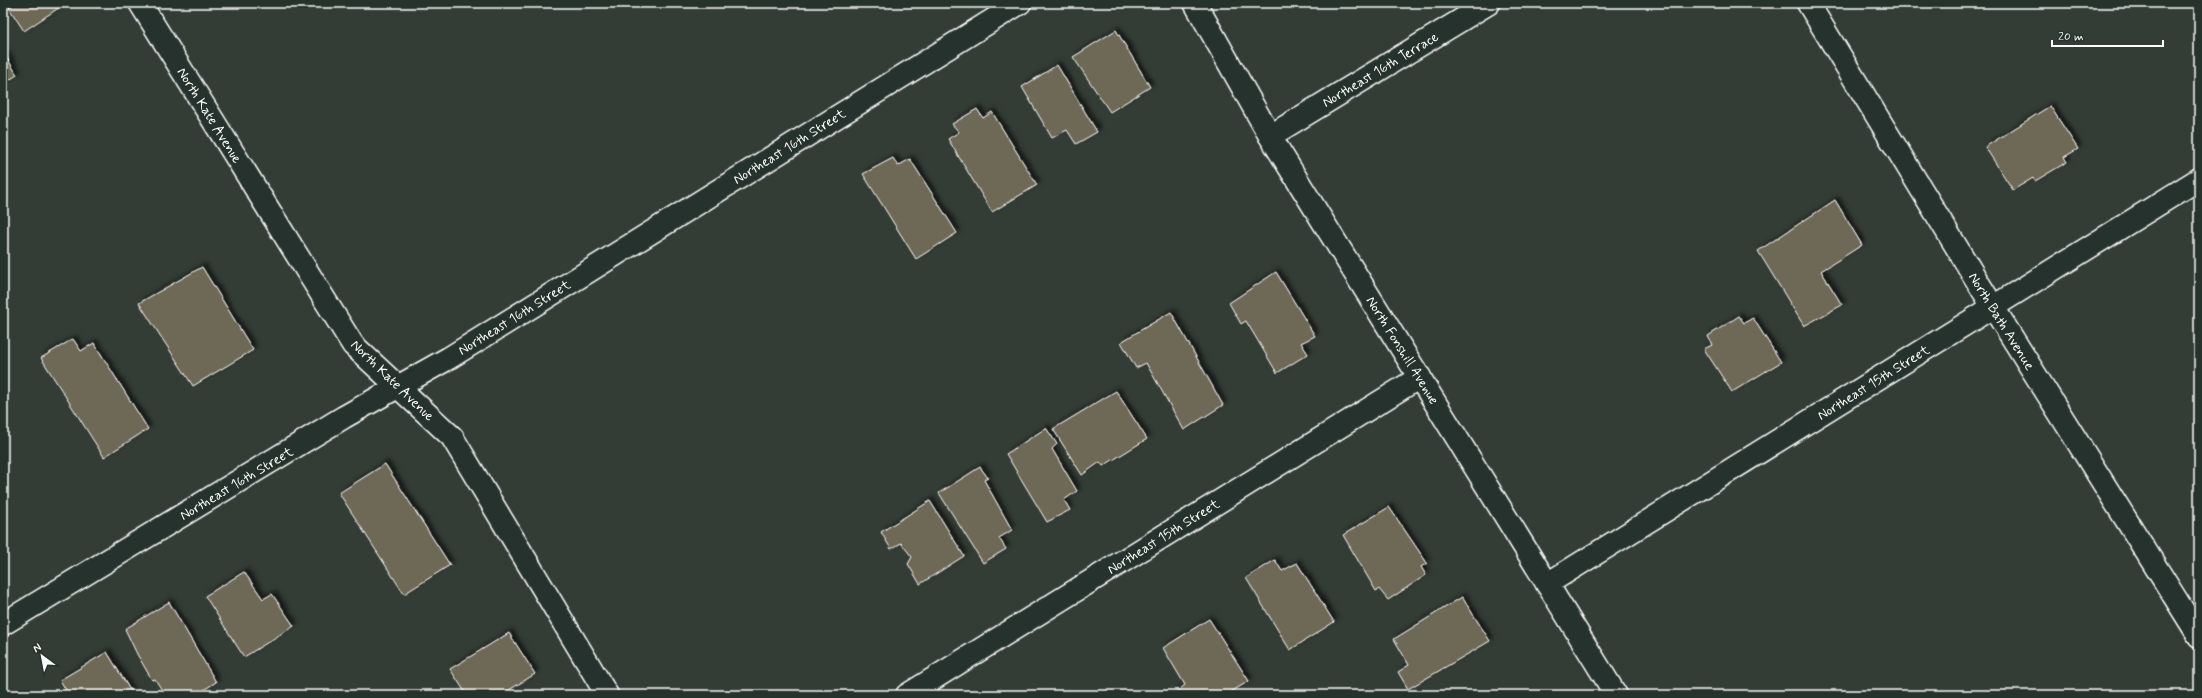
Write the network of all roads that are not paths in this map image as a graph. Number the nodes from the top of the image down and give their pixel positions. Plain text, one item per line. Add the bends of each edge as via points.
1 (140, 3) edge
2 (1020, 3) edge
3 (1195, 3) edge
4 (1489, 3) edge
5 (1808, 3) edge
6 (1270, 136) junction
7 (2199, 179) edge
8 (1993, 307) junction
9 (1420, 377) junction
10 (397, 387) junction
11 (1547, 584) junction
12 (3, 624) edge
13 (2199, 636) edge
14 (608, 695) edge
15 (907, 695) edge
16 (1616, 695) edge

1 - 10 street, North Kate Avenue via 353,345
2 - 10 street, Northeast 16th Street via 456,354
3 - 6 street, North Fonshill Avenue
4 - 6 street, Northeast 16th Terrace
5 - 8 street, North Bath Avenue
6 - 9 street, North Fonshill Avenue
7 - 8 street, Northeast 15th Street
8 - 11 street, Northeast 15th Street
8 - 13 street, North Bath Avenue
9 - 11 street, North Fonshill Avenue
9 - 15 street, Northeast 15th Street
10 - 12 street, Northeast 16th Street
10 - 14 street, North Kate Avenue via 452,437
11 - 16 street, North Fonshill Avenue

